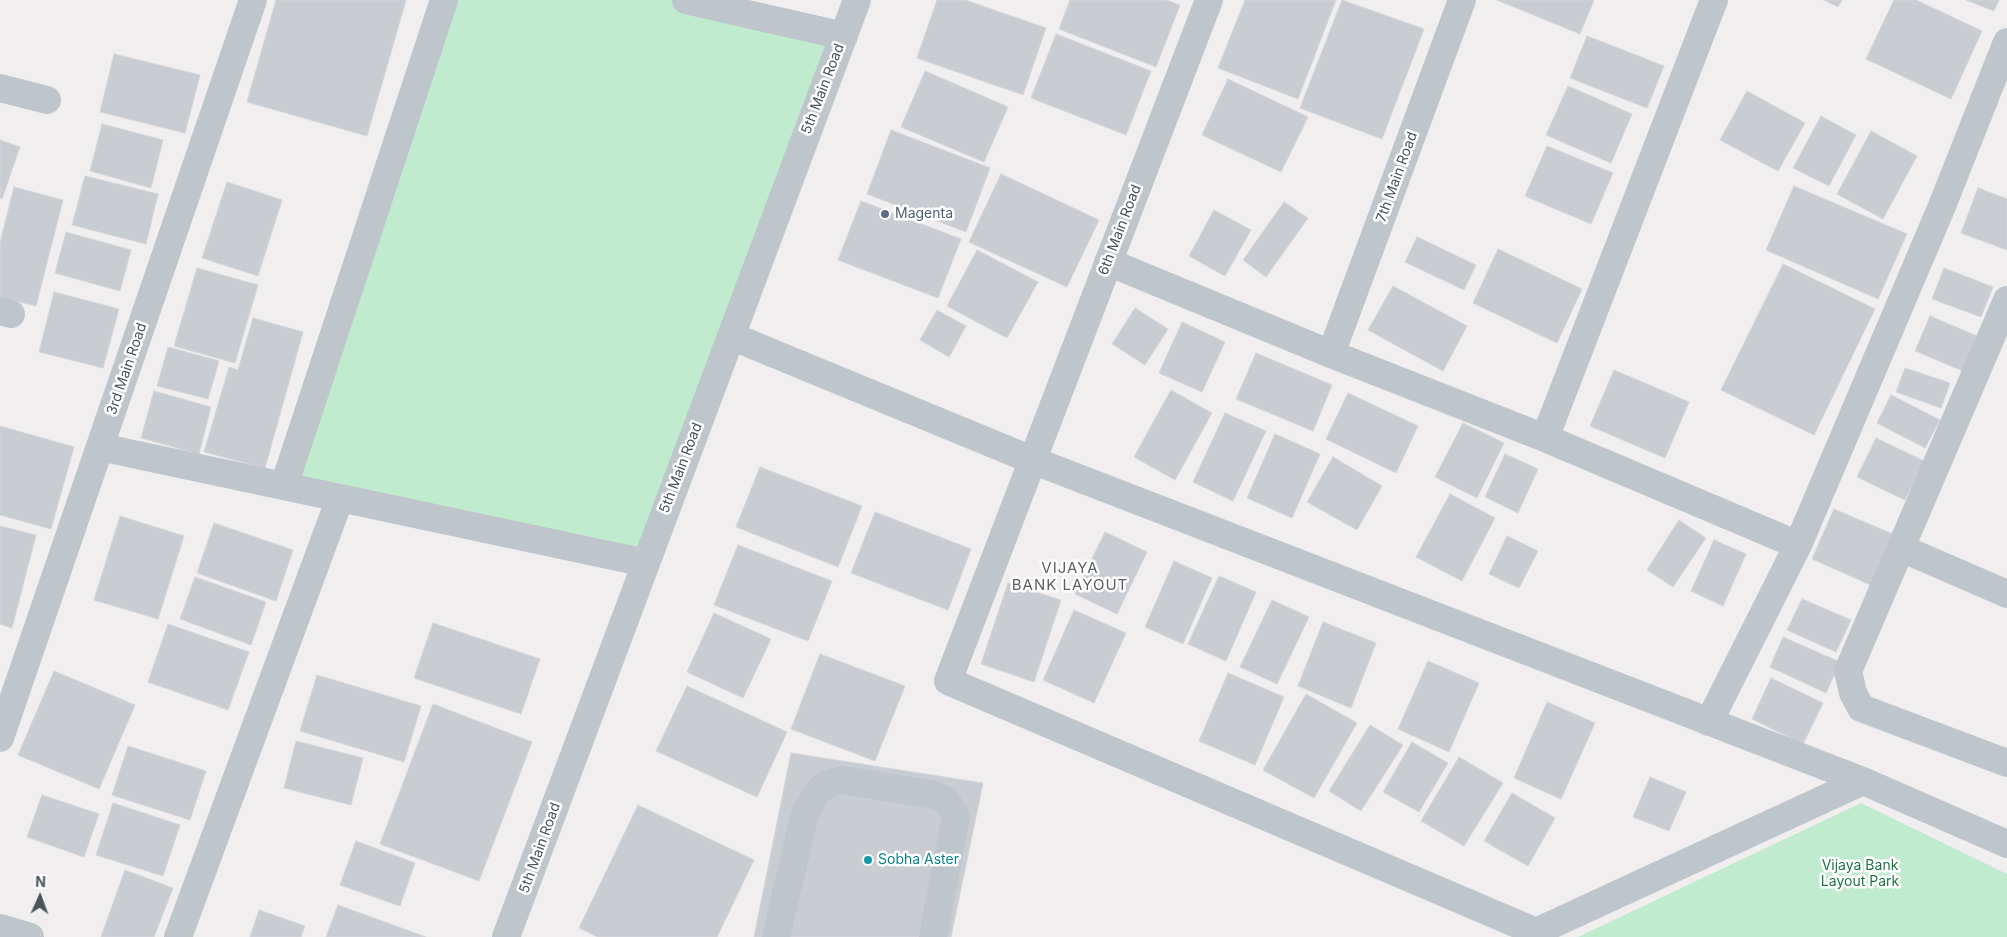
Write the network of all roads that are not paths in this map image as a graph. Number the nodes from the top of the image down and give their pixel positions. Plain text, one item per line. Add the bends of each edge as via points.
1 (252, 0) edge
2 (444, 0) edge
3 (686, 0) edge
4 (857, 0) edge
5 (1209, 0) edge
6 (1462, 0) edge
7 (1714, 0) edge
8 (844, 36) junction
9 (2007, 42) edge
10 (0, 88) edge
11 (47, 100) dead end
12 (1108, 262) junction
13 (2007, 300) edge
14 (731, 336) junction
15 (1331, 354) junction
16 (1545, 438) junction
17 (100, 447) junction
18 (1032, 460) junction
19 (284, 486) junction
20 (340, 498) junction
21 (1798, 545) junction
22 (1902, 548) junction
23 (646, 563) junction
24 (2007, 594) edge
25 (1709, 722) junction
26 (1, 730) edge
27 (2007, 763) edge
28 (1863, 781) junction
29 (2007, 844) edge
30 (0, 928) edge
31 (1527, 934) edge
32 (30, 937) edge
33 (178, 937) edge
34 (506, 937) edge
35 (776, 937) edge
36 (933, 937) edge

1 - 17 street, 3rd Main Road
2 - 19 street
3 - 8 street
4 - 8 street, 5th Main Road
5 - 12 street, 6th Main Road
6 - 15 street, 7th Main Road
7 - 16 street
8 - 14 street, 5th Main Road
9 - 21 street via 1942,206
10 - 11 street
12 - 15 street
12 - 18 street, 6th Main Road
13 - 22 street
14 - 18 street
14 - 23 street, 5th Main Road
15 - 16 street
16 - 21 street
17 - 19 street
17 - 26 street, 3rd Main Road
18 - 25 street
18 - 31 street, 6th Main Road via 948,681
19 - 20 street
20 - 23 street
20 - 33 street
21 - 25 street
22 - 24 street
22 - 27 street via 1848,671 1853,693 1861,708
23 - 34 street, 5th Main Road
25 - 28 street
28 - 29 street
28 - 31 street
30 - 32 street
35 - 36 street via 805,814 825,785 843,780 935,795 947,802 956,816

